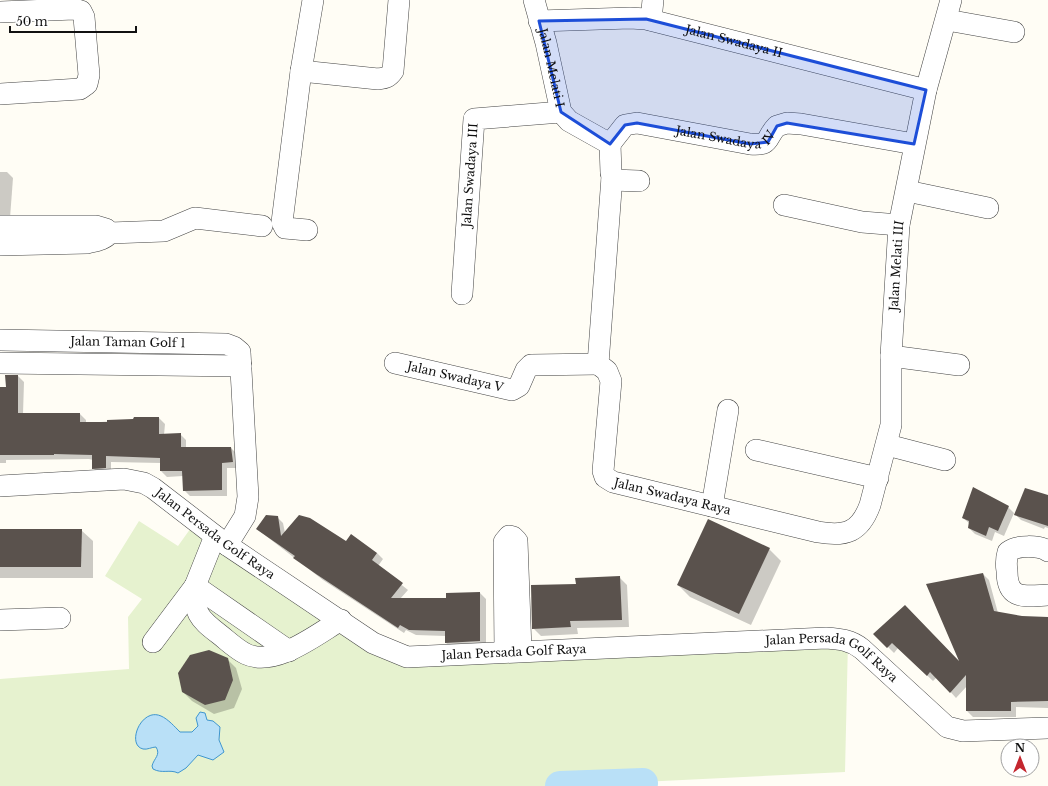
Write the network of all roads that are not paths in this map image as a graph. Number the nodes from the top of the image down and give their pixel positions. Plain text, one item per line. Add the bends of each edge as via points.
1 (313, 0) edge
2 (399, 0) edge
3 (534, 0) edge
4 (653, 0) edge
5 (949, 10) edge
6 (0, 12) edge
7 (651, 20) junction
8 (539, 21) junction
9 (1014, 32) dead end
10 (300, 71) junction
11 (926, 90) junction
12 (0, 94) edge
13 (561, 112) junction
14 (914, 144) junction
15 (611, 166) junction
16 (639, 181) dead end
17 (907, 192) junction
18 (784, 205) dead end
19 (988, 208) dead end
20 (899, 225) junction
21 (0, 226) edge
22 (262, 226) dead end
23 (307, 230) dead end
24 (110, 233) junction
25 (0, 246) edge
26 (462, 294) dead end
27 (0, 340) edge
28 (891, 356) junction
29 (0, 363) edge
30 (395, 363) dead end
31 (598, 364) junction
32 (959, 364) dead end
33 (241, 366) junction
34 (728, 410) dead end
35 (888, 443) junction
36 (756, 450) dead end
37 (945, 460) dead end
38 (878, 478) junction
39 (0, 486) edge
40 (712, 506) junction
41 (854, 530) joint
42 (221, 541) junction
43 (1048, 551) edge
44 (195, 586) junction
45 (1048, 596) edge
46 (60, 618) dead end
47 (0, 620) edge
48 (341, 620) junction
49 (153, 642) dead end
50 (289, 651) junction
51 (1048, 728) edge

1 - 10 street
2 - 10 street via 393,71 390,76 378,79
3 - 8 street, Jalan Melati I
4 - 7 street
5 - 9 street
5 - 11 street, Jalan Melati III
6 - 12 street via 74,9 81,12 84,17 89,76 87,84 80,89
7 - 8 street, Jalan Swadaya II via 630,18
7 - 11 street, Jalan Swadaya II
8 - 13 street, Jalan Melati I
10 - 23 street via 282,222 285,228
11 - 14 street, Jalan Melati III
13 - 15 street, Jalan Melati I
13 - 26 street, Jalan Swadaya III via 474,119
14 - 15 street, Jalan Swadaya IV via 787,123 777,126 768,142 750,144 636,123 625,125
14 - 17 street, Jalan Melati III
15 - 16 street
15 - 31 street
17 - 19 street
17 - 20 street, Jalan Melati III
18 - 20 street via 862,222
20 - 28 street, Jalan Melati III
21 - 24 street via 96,226
22 - 24 street via 195,218 164,231
24 - 25 street via 100,240 87,243
27 - 33 street, Jalan Taman Golf 1 via 226,344 240,352
28 - 32 street
28 - 35 street, Jalan Melati III via 892,399
29 - 33 street, Jalan Taman Golf 1
30 - 31 street, Jalan Swadaya V via 512,390 519,386 531,364
31 - 40 street, Jalan Swadaya Raya via 607,371 612,381 603,471 605,477 613,482
33 - 42 street, Jalan Taman Golf 1 via 248,497 245,516
34 - 40 street
35 - 37 street
35 - 38 street, Jalan Melati III
36 - 38 street
38 - 41 street, Jalan Melati III via 866,515
39 - 42 street, Jalan Persada Golf Raya via 136,480 153,488
40 - 41 street, Jalan Swadaya Raya via 830,534 843,534
42 - 44 street, Jalan Taman Golf 1
42 - 48 street, Jalan Persada Golf Raya
43 - 45 street via 1040,547 1016,548 1008,552 1006,558 1007,582 1013,592 1024,596
44 - 49 street
44 - 50 street
44 - 50 street via 197,611 202,621 237,649 248,655 262,657 276,656
46 - 47 street
48 - 50 street
48 - 51 street, Jalan Persada Golf Raya via 373,643 407,657 841,639 853,642 862,649 948,727 963,731

